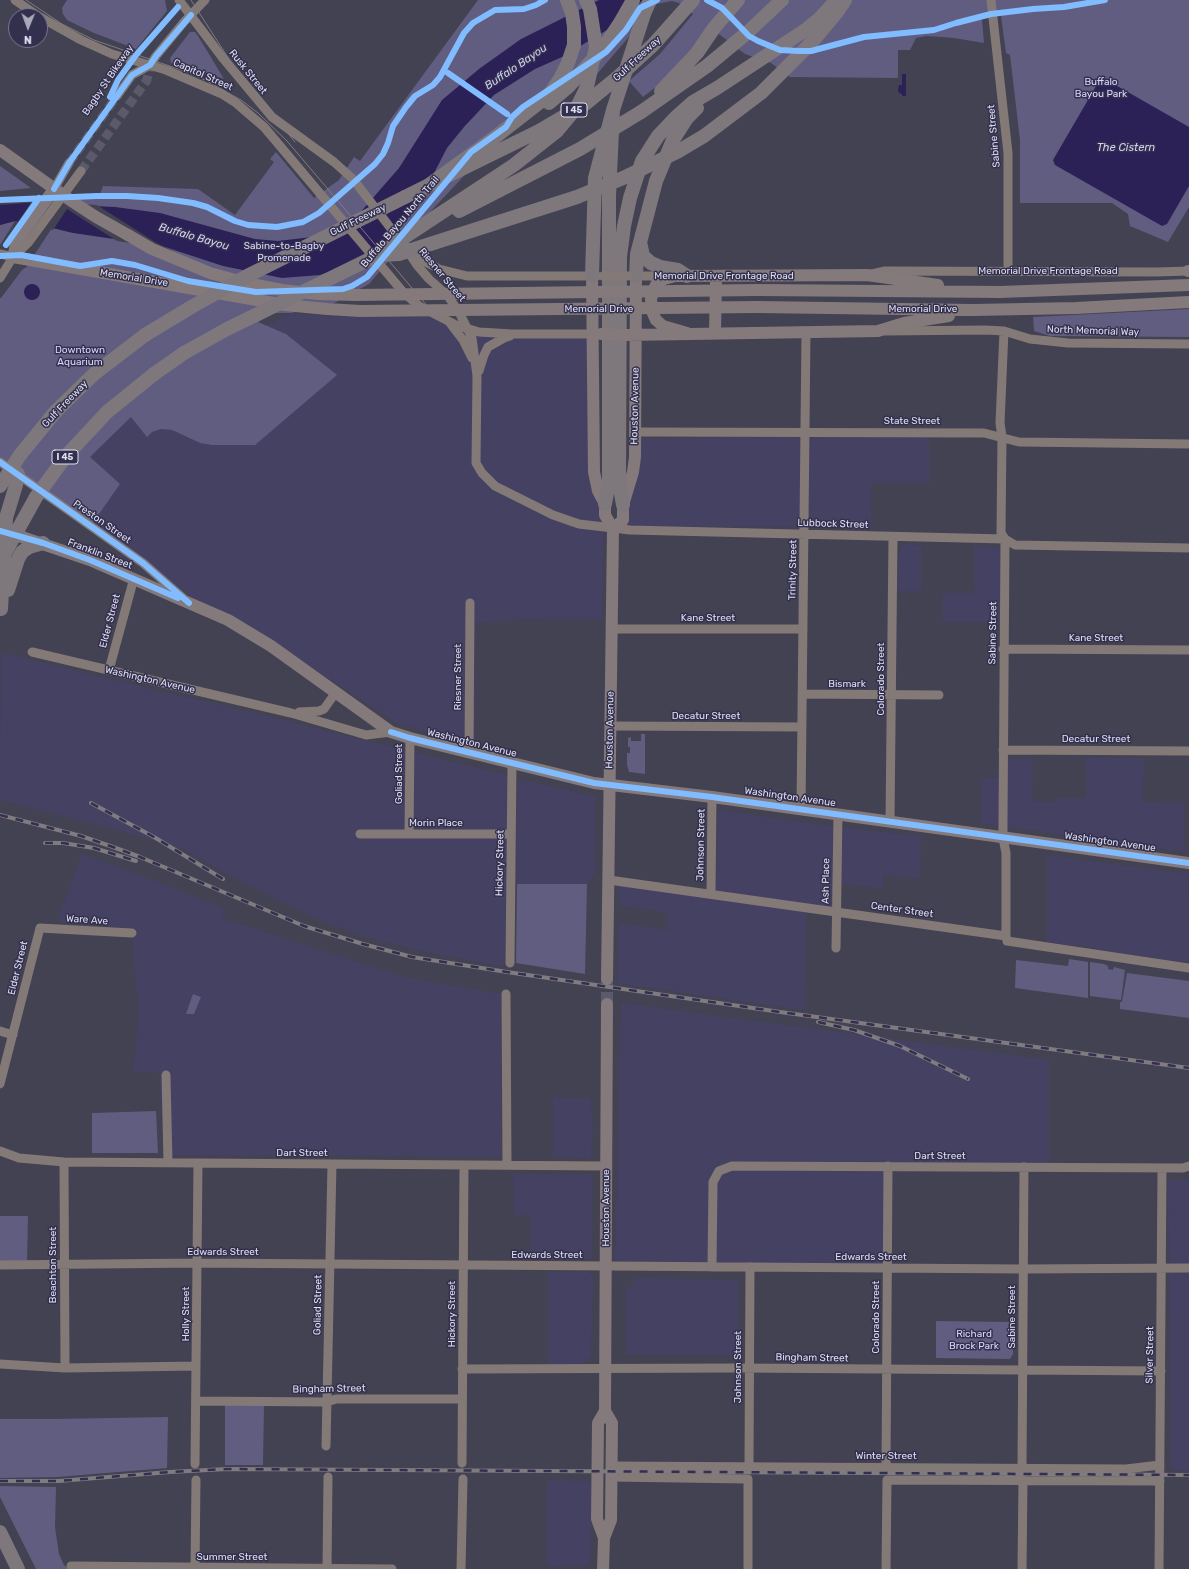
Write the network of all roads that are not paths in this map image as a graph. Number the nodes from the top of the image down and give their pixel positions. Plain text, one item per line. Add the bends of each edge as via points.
1 (15, 0) edge
2 (179, 0) edge
3 (205, 0) edge
4 (567, 0) edge
5 (586, 0) edge
6 (633, 0) edge
7 (650, 0) edge
8 (693, 0) edge
9 (738, 0) edge
10 (782, 0) edge
11 (837, 0) edge
12 (845, 0) edge
13 (991, 0) edge
14 (26, 8) edge
15 (191, 15) junction
16 (48, 22) edge
17 (150, 65) junction
18 (717, 88) junction
19 (117, 96) tunnel mouth
20 (613, 110) junction
21 (641, 112) junction
22 (494, 138) junction
23 (312, 146) joint
24 (0, 150) edge
25 (69, 163) tunnel mouth
26 (80, 171) tunnel mouth
27 (430, 185) junction
28 (58, 192) junction
29 (401, 242) junction
30 (640, 242) junction
31 (0, 254) edge
32 (411, 254) junction
33 (14, 257) junction
34 (370, 259) junction
35 (1008, 271) junction
36 (1189, 271) edge
37 (867, 275) junction
38 (597, 276) junction
39 (632, 276) junction
40 (681, 276) junction
41 (716, 276) junction
42 (0, 278) edge
43 (1189, 285) edge
44 (962, 292) junction
45 (1189, 302) edge
46 (973, 310) junction
47 (444, 318) junction
48 (467, 328) junction
49 (878, 331) junction
50 (715, 332) junction
51 (806, 332) junction
52 (1004, 332) junction
53 (687, 333) junction
54 (524, 334) junction
55 (597, 334) junction
56 (632, 335) junction
57 (1189, 344) edge
58 (477, 372) junction
59 (634, 432) junction
60 (805, 432) junction
61 (1002, 437) junction
62 (1189, 444) edge
63 (0, 462) edge
64 (18, 474) junction
65 (486, 479) joint
66 (0, 486) edge
67 (605, 504) junction
68 (623, 505) junction
69 (613, 529) junction
70 (3, 531) edge
71 (804, 534) junction
72 (893, 537) junction
73 (1005, 539) junction
74 (43, 543) junction
75 (1189, 548) edge
76 (0, 562) edge
77 (0, 575) edge
78 (134, 578) junction
79 (3, 594) junction
80 (189, 603) junction
81 (470, 603) dead end
82 (0, 612) edge
83 (613, 629) junction
84 (803, 629) junction
85 (1003, 649) junction
86 (1189, 650) edge
87 (32, 652) dead end
88 (109, 670) junction
89 (336, 692) junction
90 (802, 694) junction
91 (892, 695) junction
92 (939, 695) dead end
93 (291, 713) junction
94 (610, 726) junction
95 (802, 727) junction
96 (391, 732) junction
97 (410, 738) junction
98 (1003, 750) junction
99 (1189, 751) edge
100 (469, 752) junction
101 (512, 763) junction
102 (609, 785) junction
103 (712, 797) junction
104 (801, 809) junction
105 (838, 814) junction
106 (890, 821) junction
107 (360, 834) dead end
108 (409, 834) junction
109 (511, 834) junction
110 (1004, 838) junction
111 (1189, 863) edge
112 (609, 880) junction
113 (711, 894) junction
114 (837, 911) junction
115 (40, 928) joint
116 (132, 934) dead end
117 (1006, 936) junction
118 (836, 948) dead end
119 (510, 964) dead end
120 (1189, 968) edge
121 (607, 979) tunnel mouth
122 (506, 994) dead end
123 (607, 1004) tunnel mouth
124 (0, 1031) edge
125 (13, 1035) junction
126 (166, 1075) dead end
127 (0, 1084) edge
128 (0, 1151) edge
129 (64, 1162) junction
130 (168, 1163) junction
131 (198, 1163) junction
132 (332, 1164) junction
133 (464, 1165) junction
134 (507, 1165) junction
135 (606, 1166) junction
136 (888, 1166) junction
137 (1189, 1166) edge
138 (1024, 1167) junction
139 (1162, 1168) junction
140 (197, 1263) junction
141 (64, 1264) junction
142 (330, 1264) junction
143 (0, 1265) edge
144 (463, 1265) junction
145 (605, 1266) junction
146 (712, 1267) junction
147 (750, 1267) junction
148 (887, 1268) junction
149 (1162, 1268) junction
150 (1189, 1268) edge
151 (1023, 1270) junction
152 (0, 1364) edge
153 (196, 1366) junction
154 (65, 1368) junction
155 (604, 1368) junction
156 (749, 1368) junction
157 (462, 1369) junction
158 (886, 1370) junction
159 (1022, 1370) junction
160 (1161, 1371) junction
161 (462, 1399) junction
162 (196, 1401) junction
163 (327, 1402) junction
164 (605, 1411) junction
165 (326, 1446) dead end
166 (462, 1463) dead end
167 (195, 1464) dead end
168 (1160, 1465) junction
169 (749, 1466) junction
170 (886, 1467) junction
171 (1022, 1468) junction
172 (611, 1471) junction
173 (328, 1477) dead end
174 (463, 1479) dead end
175 (196, 1480) dead end
176 (1023, 1480) junction
177 (1160, 1481) junction
178 (0, 1532) edge
179 (604, 1538) junction
180 (71, 1566) dead end
181 (195, 1568) edge
182 (18, 1569) edge
183 (327, 1569) edge
184 (392, 1569) edge
185 (462, 1569) edge
186 (603, 1569) edge
187 (748, 1569) edge
188 (886, 1569) edge
189 (1022, 1569) edge
190 (1159, 1569) edge

1 - 14 street, Capitol Street
2 - 15 street, Rusk Street
3 - 15 street
4 - 22 highway via 572,13 574,45 560,79 549,95
5 - 29 highway, bridge via 596,47 587,87 577,106 557,131 514,165
6 - 22 highway, bridge via 604,47 568,86 525,121
7 - 20 highway
8 - 27 highway, Gulf Freeway / I 45, bridge via 653,45 585,104 539,131
9 - 21 highway via 697,52
10 - 21 highway, I 45 via 707,66
11 - 18 highway via 807,29
12 - 34 highway, bridge via 812,42 761,93 704,136 677,152 577,197 399,254
13 - 35 street, Sabine Street via 1008,153
15 - 17 street
15 - 23 street, Rusk Street via 272,117
16 - 17 street, Capitol Street via 112,54
17 - 19 street via 132,75
17 - 47 street, Capitol Street, bridge via 199,83 232,100 264,127 403,292 419,306
18 - 30 highway via 687,118 673,140 656,181
18 - 68 highway via 693,102 658,136 642,161 630,198 620,257 619,482
20 - 38 highway via 595,178
20 - 67 highway via 609,196 609,482
21 - 29 highway, I 45, bridge via 580,149
22 - 27 highway, bridge
23 - 29 street, Memorial Drive Frontage Road, bridge via 353,179
24 - 28 main road, Memorial Drive
25 - 28 street
26 - 28 street
27 - 66 highway, Gulf Freeway / I 45, bridge via 247,276 146,335 94,374 64,403 20,455
28 - 33 main road via 17,241
28 - 44 main road, Memorial Drive, bridge via 96,218 183,263 210,273 282,290 318,294 758,290
29 - 32 street, Memorial Drive Frontage Road
29 - 34 highway, I 45, bridge
30 - 39 highway
30 - 40 highway via 644,256 651,263 678,270
31 - 33 street
32 - 38 street, Memorial Drive Frontage Road via 439,269 468,276
32 - 48 street, Riesner Street via 429,279 447,295
33 - 42 street
33 - 46 main road, Memorial Drive, bridge via 285,305 327,310
34 - 76 highway, I 45, bridge via 227,329 184,353 125,396 85,434 58,465 36,497
35 - 36 street, Memorial Drive Frontage Road
35 - 37 street, Memorial Drive Frontage Road via 885,270
37 - 41 main road, Memorial Drive Frontage Road
37 - 44 main road via 954,287
38 - 39 street, Memorial Drive Frontage Road, bridge
38 - 55 main road, Houston Avenue
39 - 40 street, Memorial Drive Frontage Road
39 - 56 main road, Houston Avenue
40 - 41 main road, Memorial Drive Frontage Road
40 - 53 main road via 657,283 651,299 652,311 656,320 663,326
41 - 50 main road
43 - 44 main road, Memorial Drive
45 - 46 main road, Memorial Drive
46 - 49 main road via 904,323
47 - 48 street
47 - 58 street, Riesner Street via 463,340
48 - 54 street via 479,332
48 - 58 street, Riesner Street via 472,338
49 - 51 main road
49 - 52 street, North Memorial Way
50 - 51 main road
50 - 53 main road
51 - 60 street, Trinity Street
52 - 57 street, North Memorial Way via 1061,343
52 - 61 street, Sabine Street via 1000,395
53 - 56 main road
54 - 55 street
54 - 58 street via 504,338 488,347
55 - 56 main road, bridge
55 - 67 main road, Houston Avenue via 594,375 594,472 598,491
56 - 59 main road, Houston Avenue
58 - 65 street, Riesner Street via 476,463
59 - 60 street, State Street
59 - 68 main road, Houston Avenue via 633,472
60 - 61 street, State Street via 984,433
60 - 71 street, Trinity Street
61 - 62 street, State Street via 1019,442
61 - 73 street, Sabine Street via 1001,532
63 - 64 street, Preston Street
64 - 70 highway
64 - 80 street, Preston Street via 143,563
65 - 69 street, Lubbock Street via 553,515 579,524
67 - 69 main road, Houston Avenue via 605,515
68 - 69 main road, Houston Avenue via 623,520
69 - 71 street, Lubbock Street
69 - 83 main road, Houston Avenue
70 - 74 main road, Franklin Street
70 - 79 highway
71 - 72 street, Lubbock Street
71 - 84 street, Trinity Street
72 - 73 street, Lubbock Street
72 - 91 street, Colorado Street
73 - 75 street, Lubbock Street via 1015,545
73 - 85 street, Sabine Street
74 - 78 main road, Franklin Street
74 - 82 highway via 29,547 20,556
77 - 79 highway
78 - 80 main road, Franklin Street
78 - 88 street, Elder Street
79 - 82 highway
80 - 89 main road, Preston Street via 228,620 271,646
81 - 100 street, Riesner Street
83 - 84 street, Kane Street
83 - 94 main road, Houston Avenue
84 - 90 street, Trinity Street
85 - 86 street, Kane Street
85 - 98 street, Sabine Street
87 - 88 street, Washington Avenue
88 - 93 street, Washington Avenue
89 - 93 street, Washington Avenue via 324,709
89 - 96 main road, Preston Street
90 - 91 street, Bismark
90 - 95 street, Trinity Street
91 - 92 street, Bismark
91 - 106 street, Colorado Street
93 - 96 street, Washington Avenue via 366,735
94 - 95 street, Decatur Street
94 - 102 main road, Houston Avenue
95 - 104 street, Trinity Street
96 - 97 main road, Washington Avenue
97 - 100 main road, Washington Avenue
97 - 108 street, Goliad Street
98 - 99 street, Decatur Street
98 - 110 street, Sabine Street
100 - 101 main road, Washington Avenue
101 - 102 main road, Washington Avenue
101 - 109 street, Hickory Street
102 - 103 main road, Washington Avenue
102 - 112 main road, Houston Avenue
103 - 104 main road, Washington Avenue
103 - 113 street, Johnson Street
104 - 105 main road, Washington Avenue
105 - 106 main road, Washington Avenue
105 - 114 street, Ash Place
106 - 110 main road, Washington Avenue
107 - 108 street, Morin Place
108 - 109 street, Morin Place
109 - 119 street, Hickory Street
110 - 111 main road, Washington Avenue
110 - 117 street, Sabine Street
112 - 113 street, Center Street
112 - 121 main road, Houston Avenue
113 - 114 street, Center Street
114 - 117 street, Center Street
114 - 118 street, Ash Place
115 - 116 street, Ware Ave
115 - 125 street, Elder Street
117 - 120 street, Center Street via 1007,941
122 - 134 street
123 - 135 main road, Houston Avenue
124 - 125 street
125 - 127 street, Elder Street
126 - 130 street
128 - 129 street, Dart Street via 19,1158
129 - 130 street, Dart Street
129 - 141 street, Beachton Street
130 - 131 street, Dart Street
131 - 132 street, Dart Street
131 - 140 street, Holly Street
132 - 133 street, Dart Street
132 - 142 street, Goliad Street
133 - 134 street, Dart Street
133 - 144 street, Hickory Street
134 - 135 street, Dart Street
135 - 145 main road, Houston Avenue
136 - 138 street, Dart Street
136 - 146 street, Dart Street via 732,1166 719,1171 713,1182
136 - 148 street, Colorado Street
137 - 139 street
138 - 139 street, Dart Street
138 - 151 street, Sabine Street
139 - 149 street, Silver Street
140 - 141 street, Edwards Street
140 - 142 street, Edwards Street
140 - 153 street, Holly Street
141 - 143 street, Edwards Street
141 - 154 street, Beachton Street
142 - 144 street, Edwards Street
142 - 163 street, Goliad Street
144 - 145 street, Edwards Street
144 - 157 street, Hickory Street
145 - 146 street, Edwards Street
145 - 155 main road, Houston Avenue
146 - 147 street, Edwards Street
147 - 148 street, Edwards Street
147 - 156 street, Johnson Street
148 - 151 street, Edwards Street
148 - 158 street, Colorado Street
149 - 150 street, Edwards Street
149 - 151 street, Edwards Street
149 - 160 street, Silver Street
151 - 159 street, Sabine Street
152 - 154 street
153 - 154 street
153 - 162 street, Holly Street
155 - 156 street, Bingham Street
155 - 157 street, Bingham Street
155 - 164 main road, Houston Avenue
156 - 158 street, Bingham Street
156 - 169 street, Johnson Street
157 - 161 street, Hickory Street
158 - 159 street, Bingham Street
158 - 170 street, Colorado Street
159 - 160 street, Bingham Street
159 - 171 street, Sabine Street
160 - 168 street, Silver Street
161 - 163 street, Bingham Street via 336,1399
161 - 166 street, Hickory Street
162 - 163 street, Bingham Street
162 - 167 street, Holly Street
163 - 165 street, Goliad Street
164 - 172 main road, Houston Avenue via 612,1423
164 - 179 main road, Houston Avenue via 598,1423 597,1519
168 - 171 street, Winter Street via 1126,1469
168 - 177 street, Silver Street
169 - 170 street, Winter Street
169 - 172 street, Winter Street
170 - 171 street, Winter Street
172 - 179 main road, Houston Avenue via 611,1520
172 - 187 street via 748,1479
173 - 183 street
174 - 185 street
175 - 181 street
176 - 177 street
176 - 188 street via 887,1480
176 - 189 street
177 - 190 street, Silver Street
178 - 182 highway
179 - 186 main road, Houston Avenue
180 - 181 street, Summer Street
181 - 183 street, Summer Street
183 - 184 street, Summer Street

